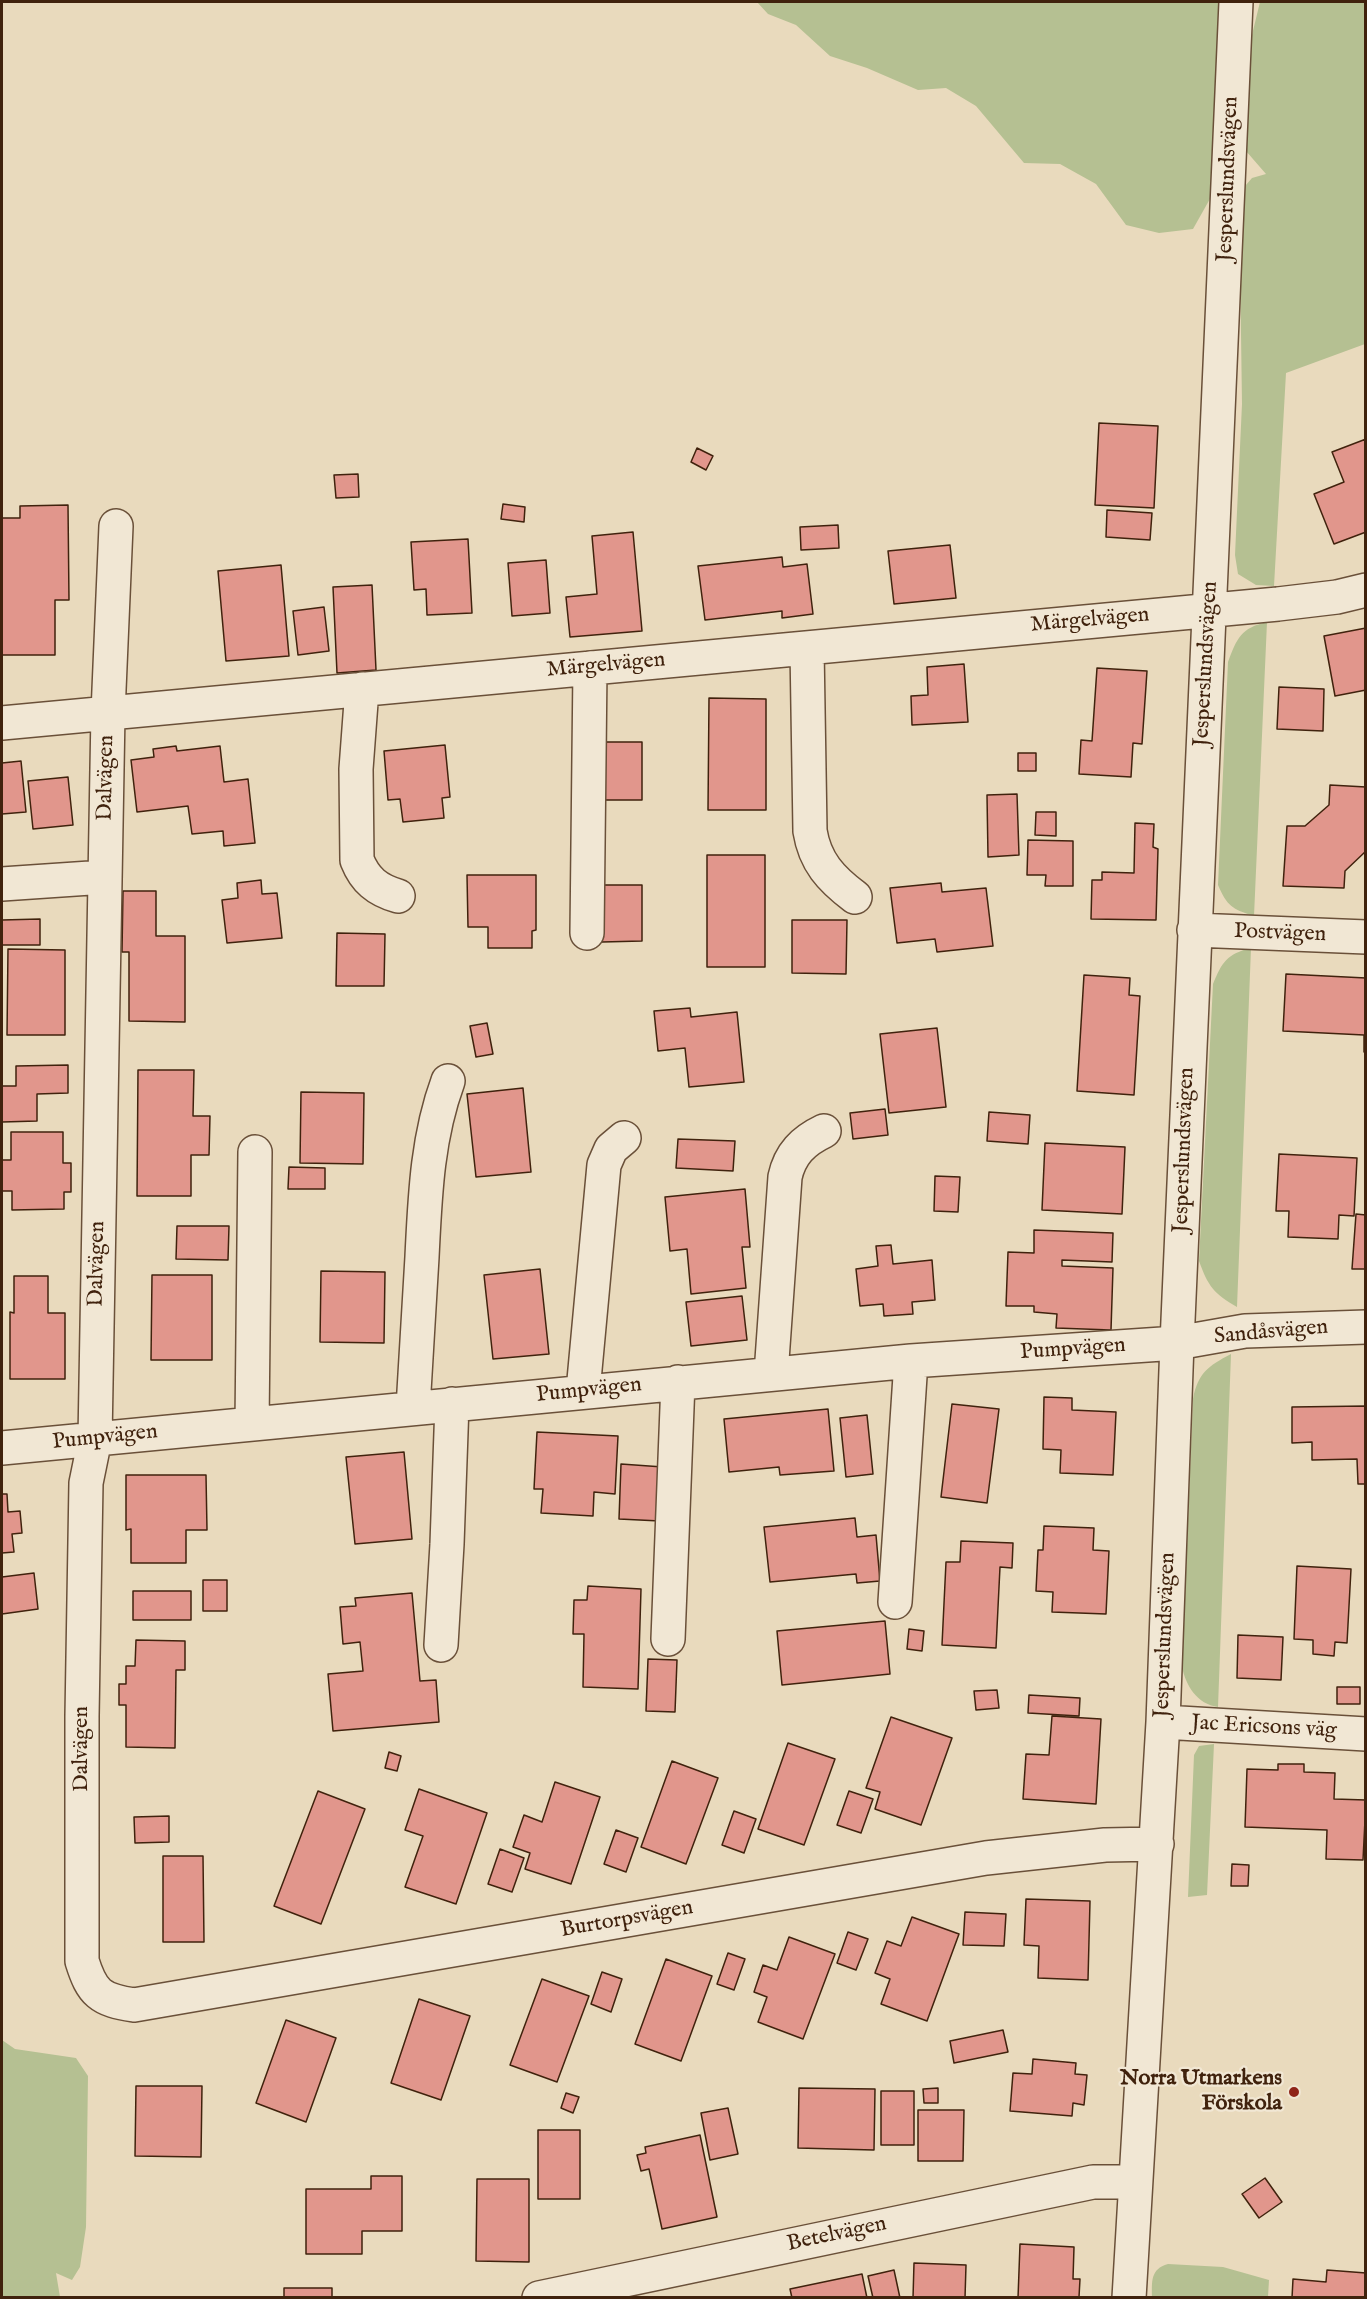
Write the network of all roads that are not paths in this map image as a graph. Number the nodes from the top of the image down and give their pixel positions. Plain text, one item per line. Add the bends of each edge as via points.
1 (1236, 2) edge
2 (117, 526) dead end
3 (1365, 590) edge
4 (1210, 610) junction
5 (807, 648) junction
6 (590, 668) junction
7 (362, 689) junction
8 (108, 713) junction
9 (2, 723) edge
10 (105, 877) junction
11 (2, 885) edge
12 (398, 896) dead end
13 (855, 897) dead end
14 (1194, 930) junction
15 (587, 933) dead end
16 (1365, 937) edge
17 (448, 1081) dead end
18 (824, 1131) dead end
19 (624, 1138) dead end
20 (255, 1152) dead end
21 (1365, 1327) edge
22 (1177, 1343) junction
23 (911, 1361) junction
24 (771, 1374) junction
25 (678, 1382) junction
26 (584, 1391) junction
27 (452, 1404) junction
28 (413, 1408) junction
29 (252, 1424) junction
30 (95, 1439) junction
31 (2, 1448) edge
32 (895, 1602) dead end
33 (668, 1639) dead end
34 (441, 1645) dead end
35 (1163, 1722) junction
36 (1365, 1734) edge
37 (1157, 1844) junction
38 (100, 1996) joint
39 (1135, 2182) junction
40 (539, 2298) edge
41 (1129, 2298) edge

1 - 4 street, Jesperslundsvägen
2 - 8 street, Dalvägen
3 - 4 street, Märgelvägen via 1337,597
4 - 5 street, Märgelvägen
4 - 14 street, Jesperslundsvägen
5 - 6 street, Märgelvägen
5 - 13 street via 813,848 827,874
6 - 7 street, Märgelvägen
6 - 15 street
7 - 8 street, Märgelvägen
7 - 12 street via 356,769 357,860 372,884
8 - 9 street, Märgelvägen
8 - 10 street, Dalvägen
10 - 11 street
10 - 30 street, Dalvägen
14 - 16 street, Postvägen
14 - 22 street, Jesperslundsvägen
17 - 28 street via 434,1128 426,1182
18 - 24 street via 810,1138 788,1163
19 - 26 street via 611,1149 604,1164
20 - 29 street
21 - 22 street, Sandåsvägen via 1245,1331
22 - 23 street, Pumpvägen
22 - 35 street, Jesperslundsvägen
23 - 24 street, Pumpvägen
23 - 32 street
24 - 25 street, Pumpvägen
25 - 26 street, Pumpvägen
25 - 33 street
26 - 27 street, Pumpvägen
27 - 28 street, Pumpvägen
27 - 34 street
28 - 29 street, Pumpvägen
29 - 30 street, Pumpvägen
30 - 31 street, Pumpvägen
30 - 38 street, Dalvägen via 86,1483 82,1961 88,1982
35 - 36 street, Jac Ericsons väg
35 - 37 street, Jesperslundsvägen
37 - 38 street, Burtorpsvägen via 1105,1845 986,1858 134,2005
37 - 39 street, Jesperslundsvägen
39 - 40 street, Betelvägen via 1093,2182
39 - 41 street, Jesperslundsvägen

